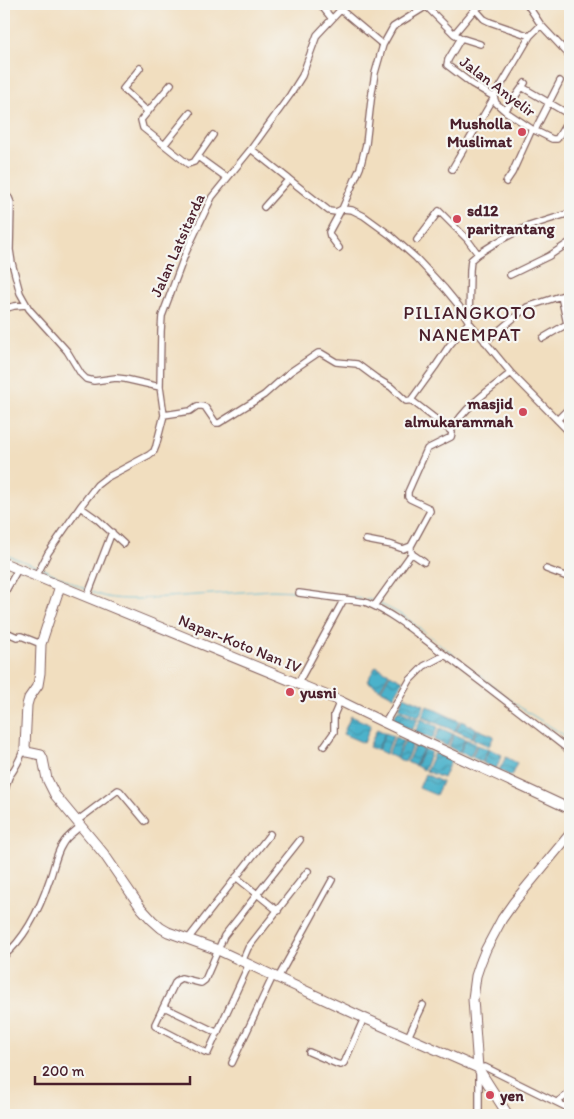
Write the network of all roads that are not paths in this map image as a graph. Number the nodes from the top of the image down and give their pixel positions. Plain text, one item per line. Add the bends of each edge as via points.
1 (320, 4) edge
2 (346, 4) edge
3 (484, 4) edge
4 (527, 4) edge
5 (428, 5) edge
6 (340, 9) junction
7 (475, 10) junction
8 (332, 19) junction
9 (541, 26) junction
10 (454, 34) junction
11 (530, 36) junction
12 (461, 38) junction
13 (480, 44) dead end
14 (383, 45) junction
15 (570, 56) edge
16 (140, 68) dead end
17 (560, 81) dead end
18 (171, 84) dead end
19 (494, 97) junction
20 (549, 102) junction
21 (505, 111) junction
22 (148, 112) junction
23 (190, 113) dead end
24 (570, 116) edge
25 (534, 130) junction
26 (213, 136) dead end
27 (164, 144) junction
28 (251, 148) junction
29 (198, 157) junction
30 (452, 169) dead end
31 (226, 178) junction
32 (289, 178) junction
33 (506, 182) dead end
34 (4, 193) edge
35 (264, 207) dead end
36 (342, 209) junction
37 (570, 213) edge
38 (417, 240) dead end
39 (570, 242) edge
40 (340, 248) dead end
41 (478, 254) junction
42 (510, 274) dead end
43 (570, 293) edge
44 (561, 296) junction
45 (26, 305) junction
46 (4, 309) edge
47 (469, 322) junction
48 (569, 326) edge
49 (543, 338) dead end
50 (485, 342) junction
51 (511, 373) junction
52 (160, 387) junction
53 (411, 400) junction
54 (570, 407) edge
55 (167, 414) junction
56 (557, 420) junction
57 (451, 431) junction
58 (570, 433) edge
59 (80, 507) junction
60 (112, 532) junction
61 (366, 540) dead end
62 (124, 544) dead end
63 (411, 549) junction
64 (424, 562) dead end
65 (4, 563) edge
66 (18, 569) junction
67 (546, 569) dead end
68 (36, 577) junction
69 (570, 578) edge
70 (60, 586) junction
71 (299, 593) dead end
72 (4, 594) edge
73 (86, 597) junction
74 (344, 599) junction
75 (376, 603) junction
76 (4, 631) edge
77 (41, 644) junction
78 (445, 655) junction
79 (298, 683) junction
80 (340, 700) junction
81 (385, 723) junction
82 (324, 746) dead end
83 (25, 748) junction
84 (570, 751) edge
85 (4, 792) edge
86 (570, 810) edge
87 (144, 821) dead end
88 (79, 824) junction
89 (270, 834) dead end
90 (570, 834) edge
91 (300, 840) dead end
92 (308, 871) dead end
93 (236, 877) junction
94 (332, 880) dead end
95 (257, 894) junction
96 (278, 911) junction
97 (188, 939) junction
98 (218, 950) junction
99 (4, 956) edge
100 (246, 963) junction
101 (275, 977) junction
102 (423, 1006) dead end
103 (164, 1007) junction
104 (364, 1018) junction
105 (218, 1033) junction
106 (408, 1037) junction
107 (309, 1052) dead end
108 (232, 1063) dead end
109 (479, 1069) junction
110 (570, 1093) edge
111 (557, 1102) junction
112 (570, 1109) edge
113 (479, 1115) edge
114 (508, 1115) edge

1 - 8 street
2 - 6 street, Jalan Latsitarda
3 - 7 street, Jalan Anyelir
4 - 9 street
5 - 10 street
5 - 14 street via 391,30
6 - 8 street, Jalan Latsitarda
6 - 14 street
7 - 10 street, Jalan Anyelir
7 - 11 street via 490,22
8 - 28 street, Jalan Latsitarda via 314,40 305,69 290,95
9 - 11 street
9 - 15 street
10 - 12 street, Jalan Anyelir
11 - 19 street
12 - 13 street
12 - 19 street, Jalan Anyelir via 447,65
14 - 36 street via 360,168
16 - 22 street via 123,89
17 - 20 street
18 - 22 street
19 - 21 street, Jalan Anyelir
19 - 30 street
20 - 21 street via 524,85
20 - 24 street
20 - 25 street
21 - 25 street, Jalan Anyelir
22 - 27 street via 141,120 143,128
23 - 27 street
24 - 25 street, Jalan Anyelir via 557,139
25 - 33 street
26 - 29 street
27 - 29 street via 188,164
28 - 31 street, Jalan Latsitarda
28 - 32 street
29 - 31 street
31 - 52 street, Jalan Latsitarda via 204,213 164,309
32 - 35 street
32 - 36 street via 329,210
34 - 45 street via 11,203 12,263
36 - 40 street via 330,232
36 - 47 street via 364,216 405,248 445,289
37 - 41 street via 529,226
38 - 41 street via 439,211
39 - 42 street
41 - 47 street via 471,260
43 - 44 street
44 - 48 street
44 - 50 street via 527,308
45 - 46 street
45 - 52 street via 86,378 94,381 125,379
47 - 50 street
47 - 53 street
48 - 49 street
50 - 51 street
51 - 56 street
51 - 57 street via 472,404
52 - 55 street, Jalan Latsitarda
53 - 55 street via 406,401 357,364 336,362 321,353 302,363 264,394 219,423 202,406
53 - 57 street
54 - 56 street
55 - 59 street, Jalan Latsitarda via 154,451 106,478
56 - 58 street
57 - 63 street via 450,437 425,451 408,492 410,499 430,511
59 - 60 street
59 - 68 street, Jalan Latsitarda via 48,553
60 - 62 street
60 - 73 street
61 - 63 street
63 - 64 street
63 - 75 street
65 - 66 street, Napar-Koto Nan IV
66 - 68 street, Napar-Koto Nan IV
66 - 72 street
67 - 69 street
68 - 70 street, Napar-Koto Nan IV
70 - 73 street, Napar-Koto Nan IV
70 - 77 street
71 - 74 street
73 - 79 street, Napar-Koto Nan IV
74 - 75 street
74 - 79 street
75 - 78 street
76 - 77 street
77 - 83 street via 39,682 28,702
78 - 81 street via 424,666 410,680
78 - 84 street
79 - 80 street, Napar-Koto Nan IV
80 - 81 street, Napar-Koto Nan IV
80 - 82 street via 334,717 334,732
81 - 86 street, Napar-Koto Nan IV
83 - 85 street
83 - 88 street via 42,757 50,786
87 - 88 street via 118,790
88 - 97 street via 152,920 168,932
88 - 99 street via 61,845 50,881 32,919
89 - 93 street
90 - 109 street via 502,919 480,964 474,989
91 - 95 street
92 - 96 street
93 - 95 street
93 - 97 street
94 - 101 street
95 - 96 street
95 - 98 street via 224,936
96 - 100 street via 248,948
97 - 98 street
98 - 100 street
98 - 103 street via 205,980 201,983 179,979
100 - 101 street
100 - 105 street
101 - 104 street
101 - 108 street
102 - 106 street
103 - 105 street
103 - 105 street via 155,1026 205,1052 209,1052
104 - 106 street
104 - 107 street via 341,1065
106 - 109 street
109 - 111 street via 485,1068
109 - 113 street
109 - 114 street
110 - 111 street
111 - 112 street

